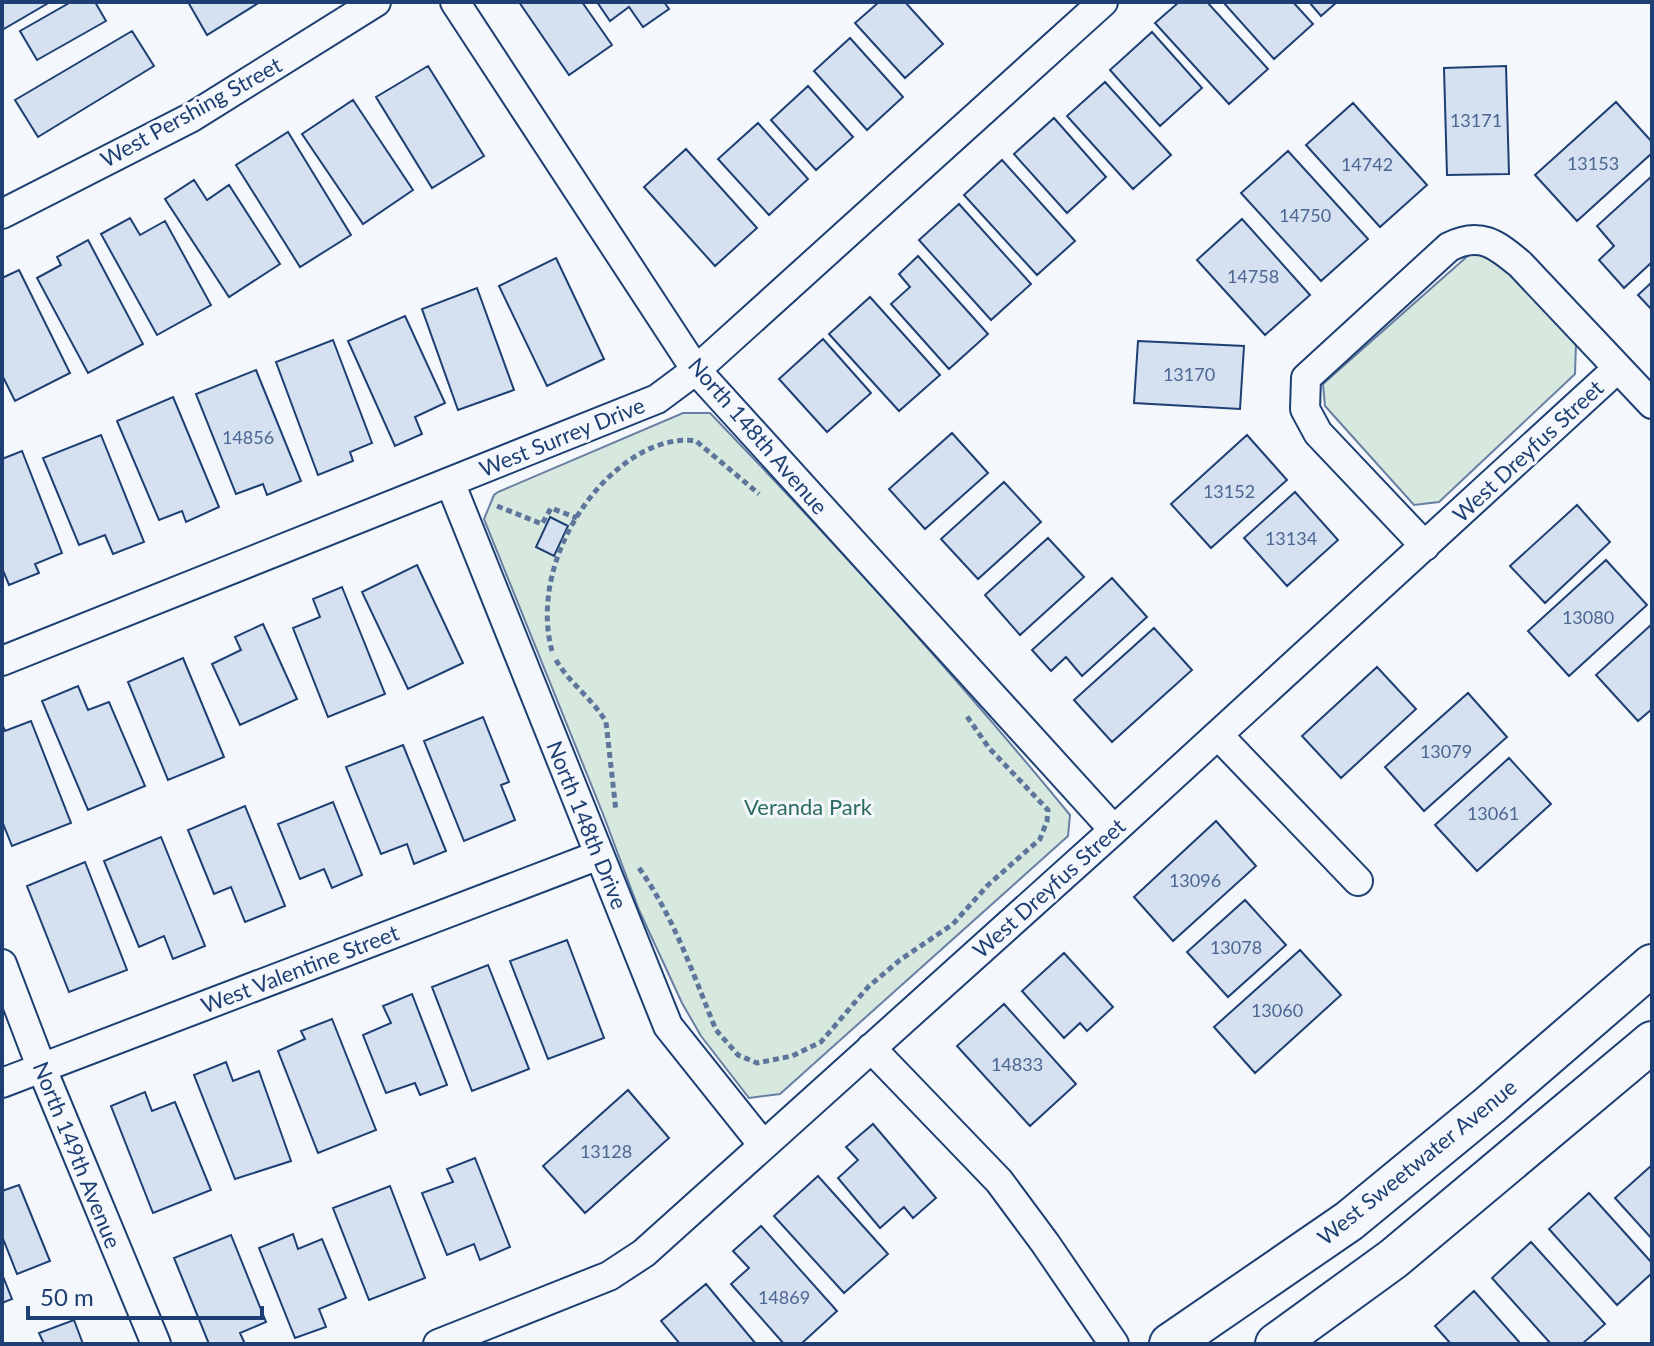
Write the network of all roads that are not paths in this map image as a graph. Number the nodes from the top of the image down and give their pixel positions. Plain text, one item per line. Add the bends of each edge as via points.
1 (376, 2) edge
2 (455, 2) edge
3 (1103, 2) edge
4 (2, 214) edge
5 (1618, 368) junction
6 (696, 370) junction
7 (1652, 404) edge
8 (450, 482) junction
9 (1425, 546) junction
10 (2, 661) edge
11 (1218, 735) junction
12 (1114, 830) junction
13 (599, 855) junction
14 (1358, 881) dead end
15 (2, 964) edge
16 (1652, 965) edge
17 (871, 1048) junction
18 (1649, 1051) edge
19 (42, 1069) junction
20 (2, 1083) edge
21 (763, 1145) junction
22 (156, 1344) edge
23 (438, 1344) edge
24 (1114, 1344) edge
25 (1170, 1344) edge
26 (1276, 1344) edge

1 - 4 street, West Pershing Street via 192,117
2 - 6 street, North 148th Avenue
3 - 6 street, West Surrey Drive
5 - 7 street
5 - 9 street, West Dreyfus Street
5 - 9 street via 1520,264 1480,239 1449,247 1306,378 1305,409 1318,433
6 - 8 street, West Surrey Drive via 657,399
6 - 12 street, North 148th Avenue
8 - 10 street, West Surrey Drive
8 - 13 street, North 148th Drive
9 - 11 street, West Dreyfus Street
11 - 12 street, West Dreyfus Street
11 - 14 street
12 - 17 street, West Dreyfus Street
13 - 19 street, West Valentine Street
13 - 21 street, North 148th Drive via 668,1026
15 - 19 street, North 149th Avenue
16 - 25 street, West Sweetwater Avenue via 1349,1221
17 - 21 street, West Dreyfus Street
17 - 24 street via 999,1181
18 - 26 street via 1393,1259
19 - 20 street, West Valentine Street
19 - 22 street, North 149th Avenue
21 - 23 street, West Dreyfus Street via 644,1253 609,1276

